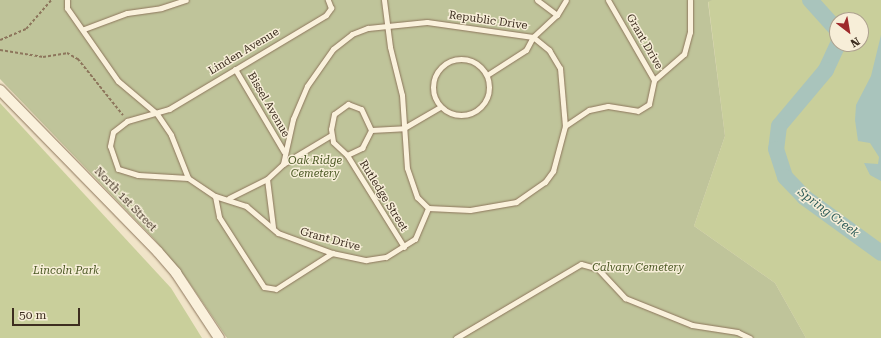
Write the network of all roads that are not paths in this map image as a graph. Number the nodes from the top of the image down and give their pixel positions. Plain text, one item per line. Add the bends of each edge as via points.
1 (67, 0) edge
2 (186, 0) edge
3 (328, 0) edge
4 (384, 0) edge
5 (537, 0) edge
6 (566, 0) edge
7 (608, 0) edge
8 (690, 0) edge
9 (558, 15) junction
10 (388, 24) junction
11 (84, 29) junction
12 (533, 37) junction
13 (235, 69) junction
14 (487, 75) junction
15 (654, 80) junction
16 (0, 90) edge
17 (440, 107) junction
18 (157, 114) junction
19 (564, 126) junction
20 (404, 128) junction
21 (370, 130) junction
22 (331, 136) junction
23 (284, 152) junction
24 (347, 155) junction
25 (283, 164) junction
26 (188, 178) junction
27 (267, 179) junction
28 (215, 196) junction
29 (229, 198) junction
30 (428, 208) junction
31 (273, 228) junction
32 (404, 247) junction
33 (332, 253) junction
34 (219, 338) edge
35 (456, 338) edge
36 (750, 338) edge

1 - 11 lane via 67,8
2 - 11 lane via 161,8 127,13
3 - 13 lane, Linden Avenue via 331,8 326,15
4 - 10 lane
5 - 9 lane
6 - 9 lane
7 - 15 lane, Grant Drive
8 - 15 lane via 690,32 684,54
9 - 12 lane
10 - 12 lane, Republic Drive via 427,22
10 - 20 lane via 391,56 402,95
10 - 23 lane, Republic Drive via 352,34 322,61 300,102
11 - 18 lane via 118,81
12 - 14 lane via 526,50
12 - 19 lane, Republic Drive via 549,50 560,68
13 - 18 lane, Linden Avenue
13 - 23 lane, Bissel Avenue
14 - 17 lane via 487,98 475,112 460,116
14 - 17 lane via 470,60 458,59 440,68 432,83 432,93
15 - 19 lane, Grant Drive via 653,96 644,109 632,111 599,107
16 - 34 street, North 1st Street via 158,252 176,273
17 - 20 lane
18 - 26 lane via 170,135
18 - 26 lane, Linden Avenue via 127,120 117,127 110,140 114,162 118,169 138,175
19 - 30 lane via 553,170 545,182 528,196 508,204 482,209
20 - 21 lane
20 - 30 lane via 407,168 417,197
21 - 22 lane via 361,109 348,104 334,114
21 - 24 lane via 362,148
22 - 24 lane
22 - 25 lane
23 - 25 lane, Republic Drive
24 - 32 lane, Rutledge Street
25 - 27 lane
26 - 28 lane, Grant Drive
27 - 29 lane
27 - 31 lane
28 - 29 lane, Grant Drive
28 - 33 lane via 219,217 264,287 276,288
29 - 31 lane, Grant Drive via 246,206
30 - 32 lane, Grant Drive via 422,228
31 - 33 lane, Grant Drive via 289,239
32 - 33 lane, Grant Drive via 386,257 366,260
35 - 36 lane via 581,264 598,269 625,298 692,325 737,332

